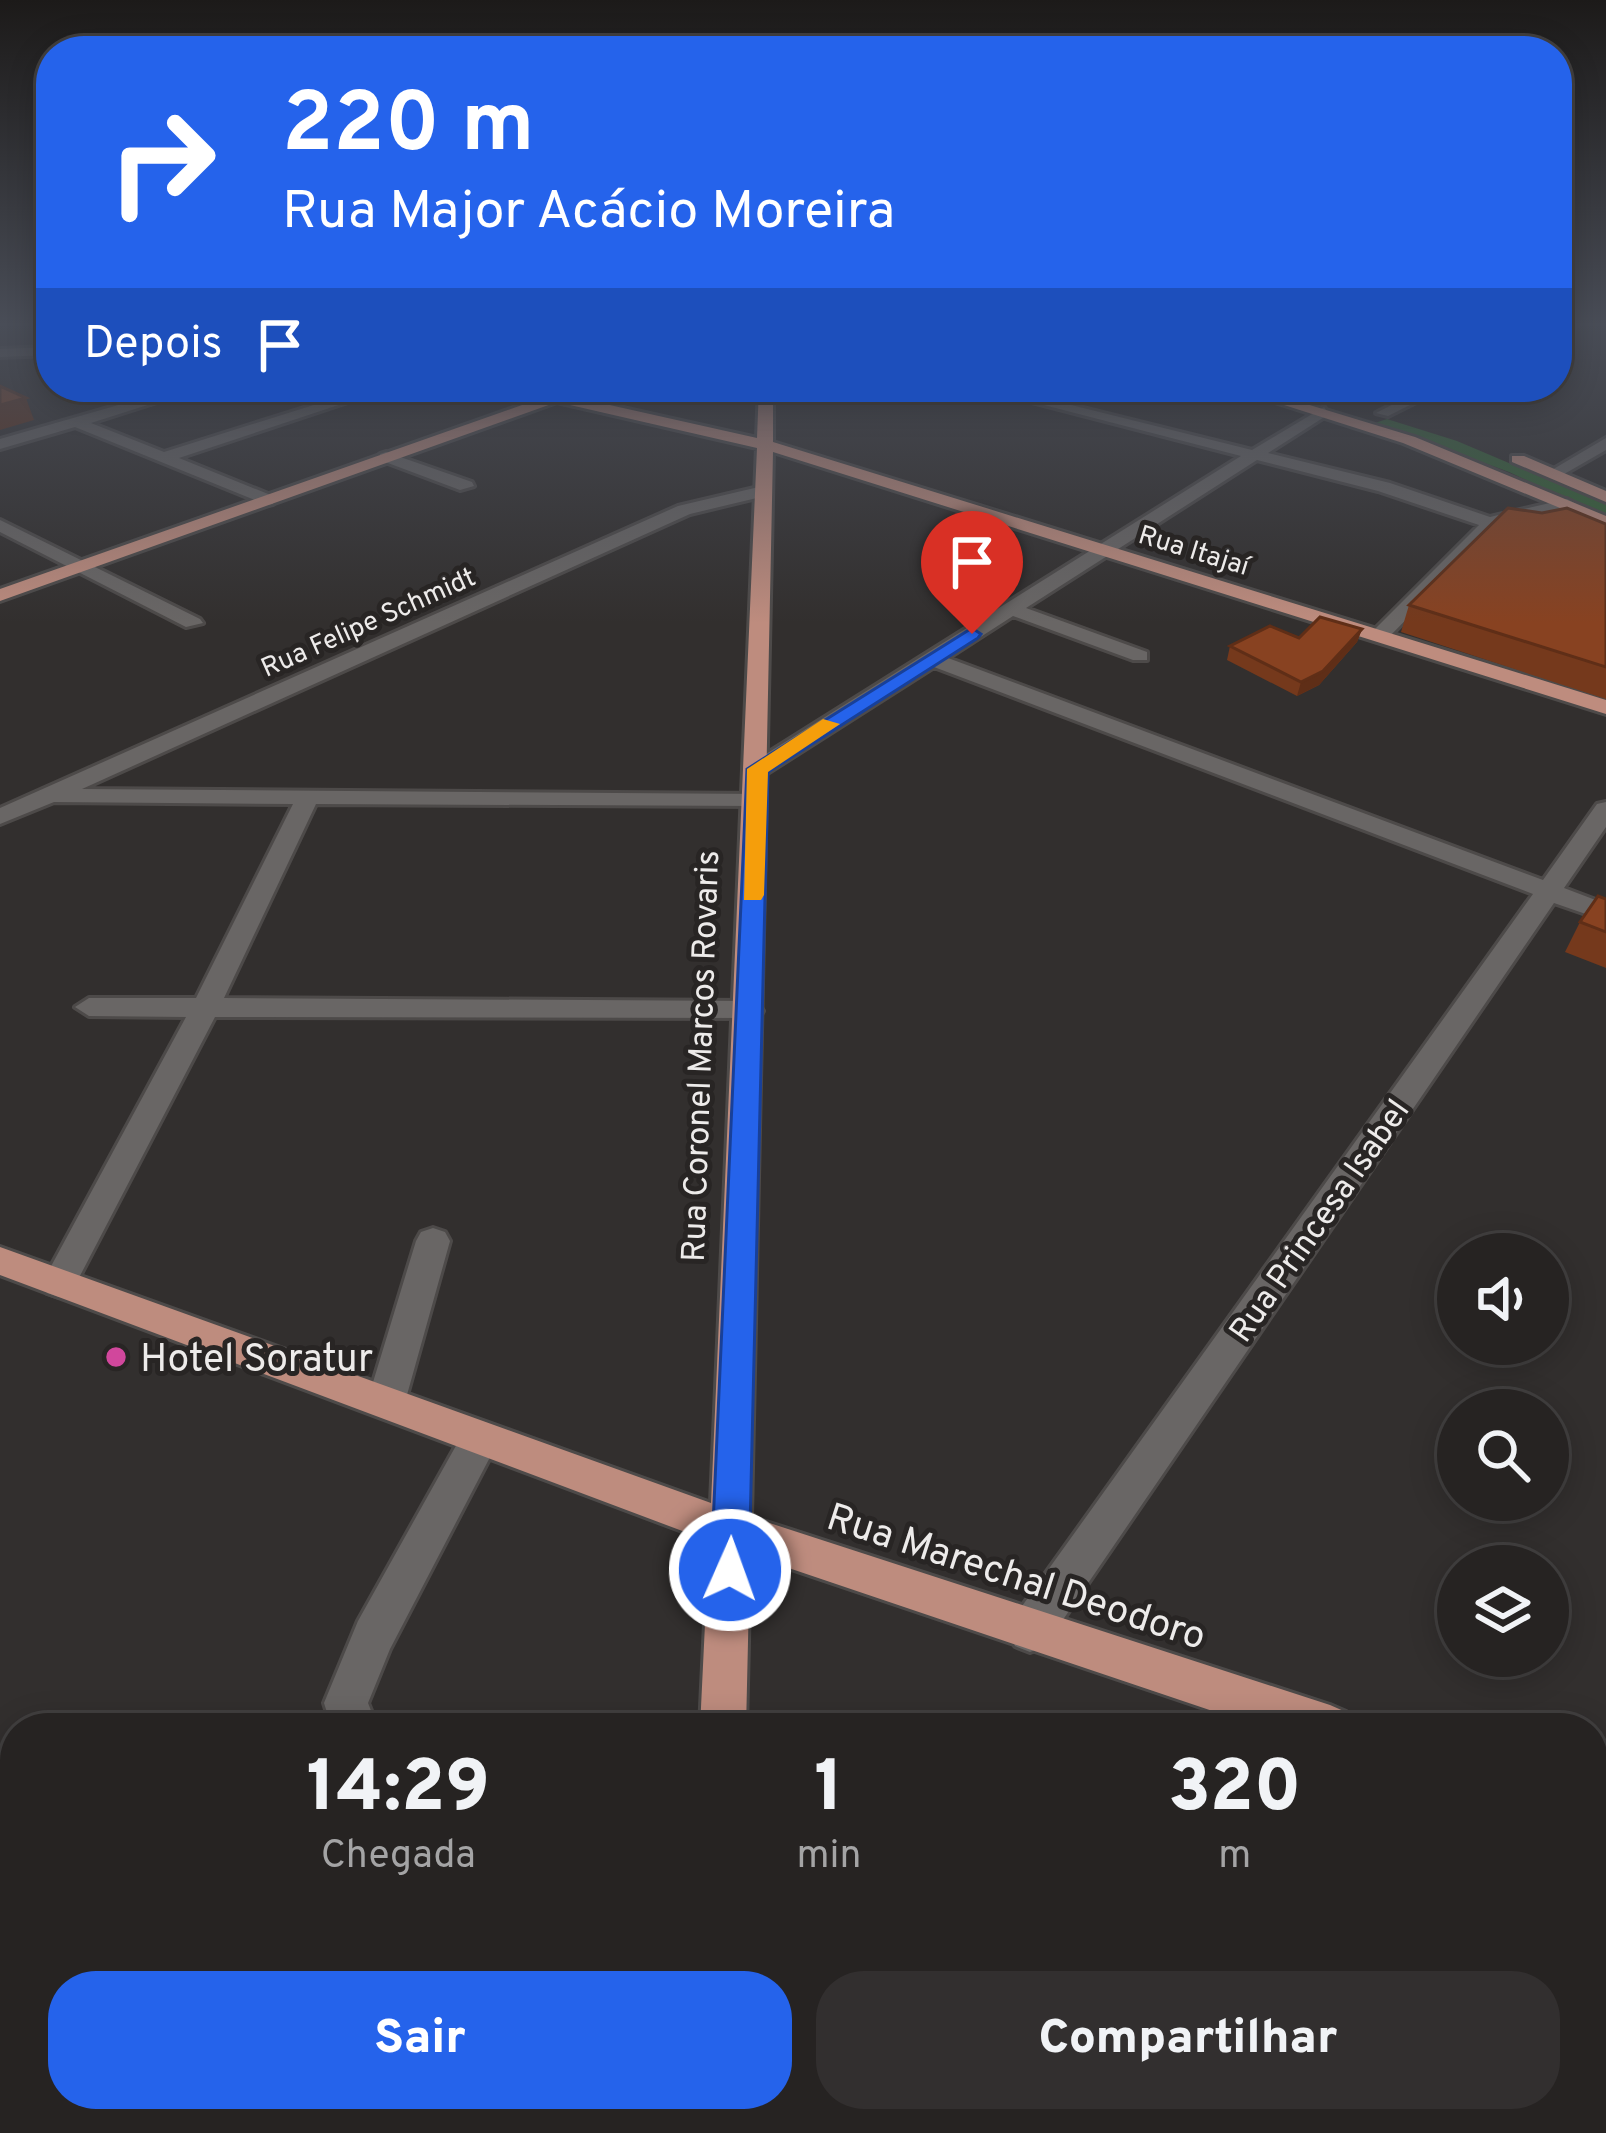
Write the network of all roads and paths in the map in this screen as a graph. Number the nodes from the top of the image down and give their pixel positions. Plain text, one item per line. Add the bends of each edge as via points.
1 (71, 424) edge
2 (80, 424) edge
3 (273, 424) edge
4 (482, 424) edge
5 (672, 424) edge
6 (765, 424) edge
7 (1131, 424) edge
8 (1301, 424) edge
9 (1362, 424) edge
10 (1415, 424) edge
11 (1435, 430) dead end
12 (1606, 443) edge
13 (0, 444) edge
14 (765, 445) junction
15 (1499, 452) dead end
16 (1256, 454) junction
17 (166, 458) junction
18 (386, 458) junction
19 (1553, 474) junction
20 (466, 486) dead end
21 (763, 491) junction
22 (1606, 496) edge
23 (267, 500) junction
24 (1567, 504) junction
25 (1606, 522) edge
26 (1491, 523) junction
27 (0, 525) edge
28 (1104, 550) junction
29 (81, 566) junction
30 (0, 595) edge
31 (1011, 609) junction
32 (193, 623) dead end
33 (1378, 636) junction
34 (1140, 656) dead end
35 (932, 659) junction
36 (1606, 707) edge
37 (756, 784) junction
38 (46, 796) junction
39 (308, 797) junction
40 (1606, 809) edge
41 (0, 817) edge
42 (1548, 891) junction
43 (1606, 913) edge
44 (206, 1005) junction
45 (89, 1007) dead end
46 (749, 1011) junction
47 (433, 1240) dead end
48 (0, 1261) edge
49 (59, 1282) junction
50 (386, 1402) junction
51 (481, 1438) junction
52 (732, 1530) junction
53 (1030, 1631) junction
54 (350, 1713) edge
55 (724, 1713) edge
56 (1284, 1713) edge

1 - 13 street
2 - 17 street
3 - 17 street
4 - 18 main road
5 - 14 main road, Rua Itajaí
6 - 14 main road, Rua Coronel Marcos Rovaris
7 - 16 street
8 - 16 street
9 - 24 main road
10 - 11 main road
12 - 19 street
14 - 21 main road, Rua Coronel Marcos Rovaris
14 - 28 main road, Rua Itajaí
15 - 19 main road
16 - 26 street
16 - 28 street
17 - 23 street
18 - 20 street
18 - 23 main road
19 - 22 main road
21 - 37 main road, Rua Coronel Marcos Rovaris
21 - 38 street, Rua Felipe Schmidt via 698,504
23 - 29 main road
24 - 25 main road
24 - 26 street
26 - 33 street
27 - 29 street
28 - 31 street
28 - 33 main road, Rua Itajaí
29 - 30 main road
29 - 32 street
31 - 34 street
31 - 35 street
33 - 36 main road, Rua Itajaí
35 - 37 street
35 - 42 street
37 - 39 street
37 - 46 main road, Rua Coronel Marcos Rovaris
38 - 39 street
38 - 41 street, Rua Felipe Schmidt
39 - 44 street
40 - 42 street, Rua Princesa Isabel
42 - 43 street
42 - 53 street, Rua Princesa Isabel
44 - 45 street
44 - 46 street
44 - 49 street
46 - 52 main road, Rua Coronel Marcos Rovaris
47 - 50 street
48 - 49 main road, Rua Marechal Deodoro
49 - 50 main road, Rua Marechal Deodoro
50 - 51 main road, Rua Marechal Deodoro
51 - 52 main road, Rua Marechal Deodoro
51 - 54 street via 373,1636 346,1703
52 - 53 main road, Rua Marechal Deodoro
52 - 55 main road, Rua Coronel Marcos Rovaris
53 - 56 main road, Rua Marechal Deodoro

